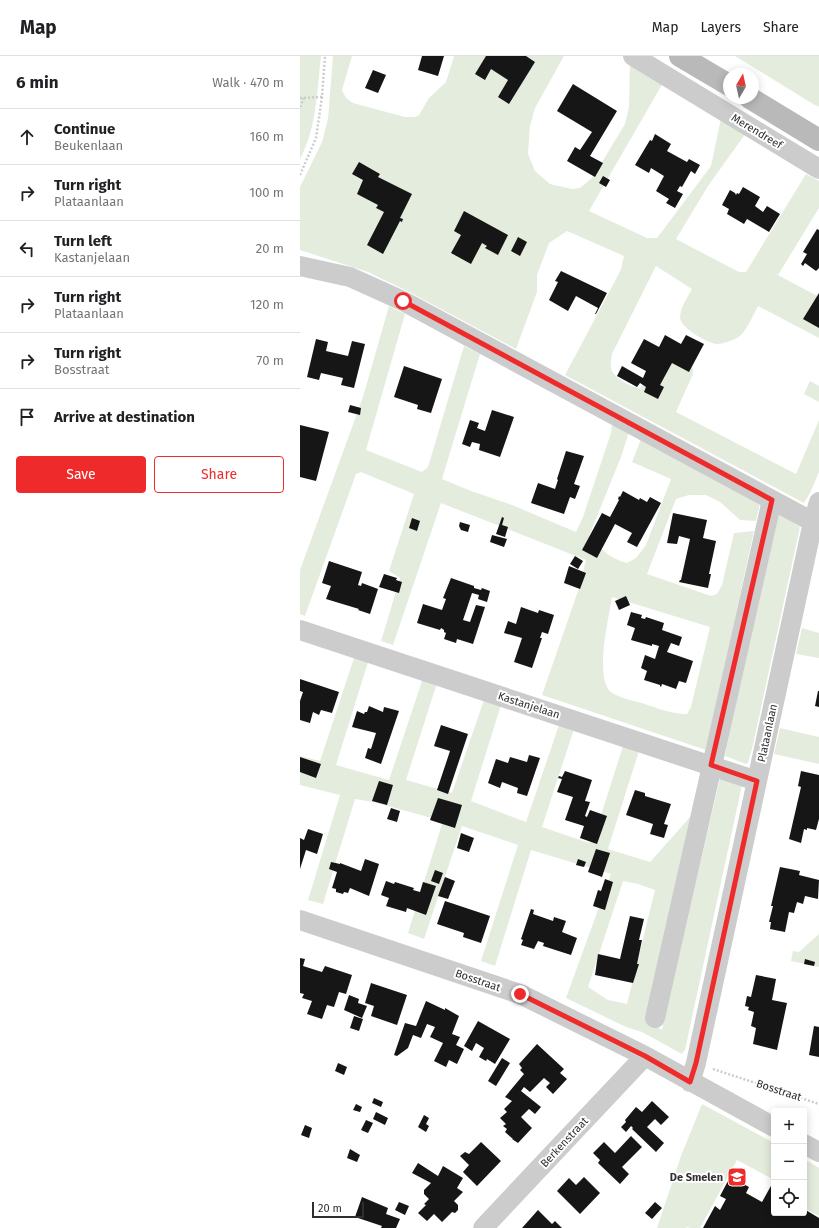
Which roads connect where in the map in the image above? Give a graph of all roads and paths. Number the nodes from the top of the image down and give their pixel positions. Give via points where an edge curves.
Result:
1 (326, 56) edge
2 (633, 56) edge
3 (680, 56) edge
4 (723, 81) edge
5 (322, 97) junction
6 (300, 98) edge
7 (304, 98) junction
8 (759, 103) edge
9 (300, 107) edge
10 (819, 140) edge
11 (819, 169) edge
12 (300, 175) edge
13 (300, 266) edge
14 (772, 500) junction
15 (819, 502) edge
16 (813, 522) junction
17 (300, 630) edge
18 (711, 765) junction
19 (757, 781) junction
20 (300, 920) edge
21 (655, 1018) dead end
22 (645, 1056) junction
23 (693, 1072) junction
24 (819, 1104) edge
25 (771, 1125) edge
26 (807, 1146) edge
27 (819, 1152) edge
28 (483, 1228) edge

1 - 5 path
2 - 11 street, Merendreef
3 - 4 street
5 - 7 path
5 - 12 path via 316,138
6 - 7 path
7 - 9 path
8 - 10 street
13 - 14 street via 350,277 403,301
14 - 16 street
14 - 18 street
15 - 16 street, Plataanlaan
16 - 19 street, Plataanlaan
17 - 18 street, Kastanjelaan
18 - 19 street, Kastanjelaan
18 - 21 street
19 - 23 street, Plataanlaan
20 - 22 street, Bosstraat via 520,994
22 - 23 street, Bosstraat
22 - 28 street, Berkenstraat
23 - 24 path, Bosstraat
23 - 25 street, Bosstraat
26 - 27 street

